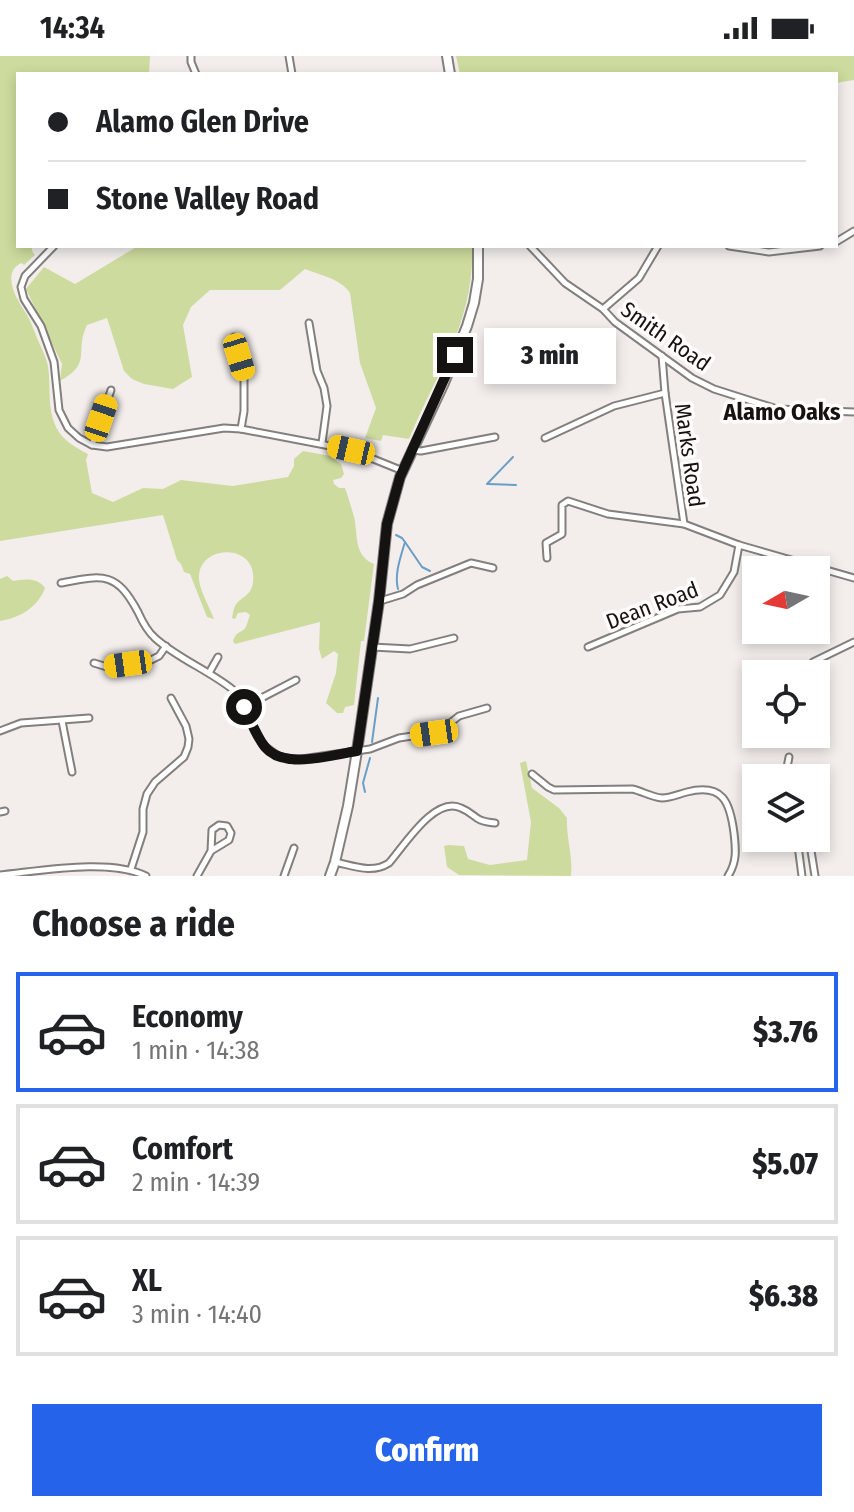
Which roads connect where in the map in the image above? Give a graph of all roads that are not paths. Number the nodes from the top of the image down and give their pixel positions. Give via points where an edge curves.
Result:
1 (52, 248) edge
2 (478, 248) edge
3 (532, 248) edge
4 (657, 248) edge
5 (742, 248) edge
6 (803, 248) edge
7 (603, 309) junction
8 (309, 323) dead end
9 (234, 337) dead end
10 (662, 355) junction
11 (111, 390) dead end
12 (665, 393) junction
13 (854, 412) edge
14 (241, 429) junction
15 (495, 437) dead end
16 (545, 438) dead end
17 (322, 443) junction
18 (92, 445) junction
19 (412, 449) junction
20 (403, 471) junction
21 (684, 524) junction
22 (739, 545) junction
23 (547, 558) dead end
24 (493, 568) dead end
25 (854, 578) edge
26 (61, 583) dead end
27 (379, 601) junction
28 (454, 638) dead end
29 (854, 642) edge
30 (166, 646) junction
31 (371, 647) junction
32 (588, 647) dead end
33 (218, 657) dead end
34 (817, 660) edge
35 (94, 663) dead end
36 (209, 673) junction
37 (296, 680) dead end
38 (171, 698) dead end
39 (244, 707) junction
40 (487, 708) dead end
41 (89, 718) dead end
42 (62, 721) junction
43 (0, 731) edge
44 (357, 751) junction
45 (789, 757) dead end
46 (788, 764) edge
47 (72, 772) dead end
48 (532, 774) dead end
49 (495, 823) dead end
50 (294, 848) dead end
51 (211, 851) junction
52 (799, 852) edge
53 (811, 852) edge
54 (335, 862) junction
55 (131, 869) junction
56 (0, 875) edge
57 (146, 876) edge
58 (197, 876) edge
59 (284, 876) edge
60 (330, 876) edge
61 (728, 876) edge
62 (802, 876) edge
63 (815, 876) edge

1 - 18 street via 21,287 54,362 59,410 68,428
2 - 19 street via 478,279 467,326
3 - 7 street, Smith Road via 565,283
4 - 7 street via 639,278
5 - 6 street
7 - 10 street, Smith Road
8 - 17 street via 327,406
9 - 14 street via 244,373
10 - 12 street, Marks Road
10 - 13 street, Smith Road via 714,389 777,409
11 - 18 street
12 - 16 street via 614,406
12 - 21 street, Marks Road
14 - 17 street
14 - 18 street via 119,447
15 - 19 street
17 - 20 street
19 - 20 street
20 - 27 street via 387,524
21 - 22 street, Marks Road
21 - 23 street via 608,514 568,501 562,505 562,534 546,543
22 - 25 street, Marks Road
22 - 32 street, Dean Road via 734,572 720,595
24 - 27 street via 471,563
26 - 30 street via 112,581 127,593 148,631
27 - 31 street
28 - 31 street via 410,649
29 - 34 street
30 - 35 street via 149,661 107,667
30 - 36 street
31 - 44 street
33 - 36 street
36 - 39 street via 232,689
37 - 39 street
38 - 55 street via 186,726 188,747 147,794 143,832
39 - 44 street via 263,745 278,756 295,760
40 - 44 street via 459,716 439,732
41 - 42 street
42 - 43 street via 21,723
42 - 47 street
44 - 54 street
45 - 46 street
48 - 61 street via 560,790 632,789 664,798 701,789 717,791 730,810 736,852
49 - 54 street via 479,821 462,808 442,807 381,868
50 - 59 street
51 - 51 street via 212,830 228,827 229,840
51 - 58 street
52 - 62 street
53 - 63 street
54 - 60 street
55 - 56 street via 104,866
55 - 57 street

